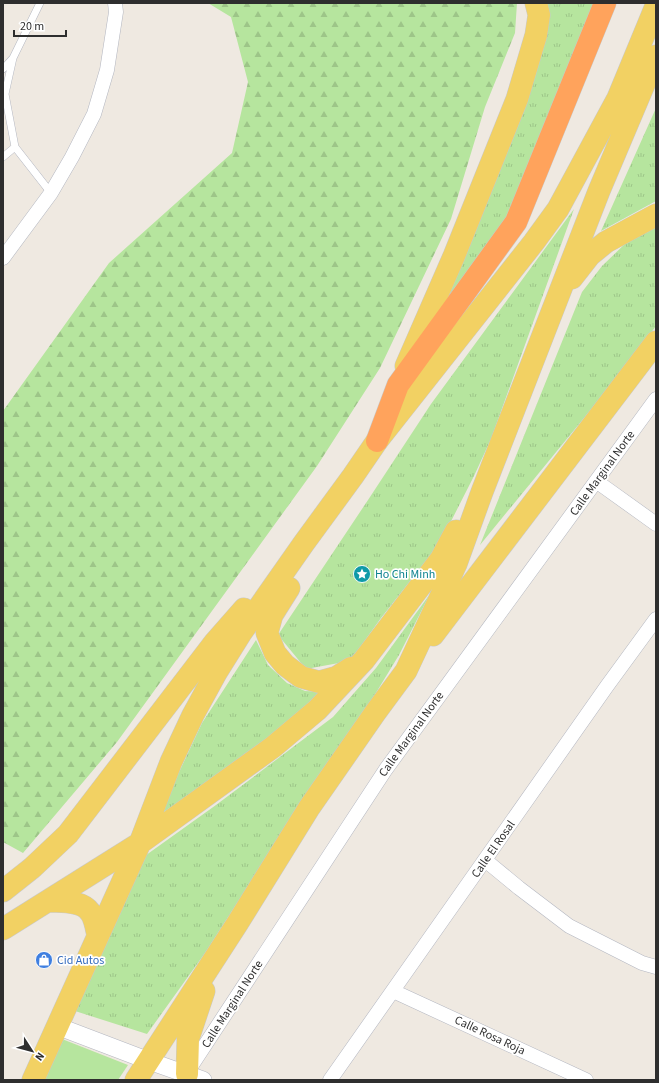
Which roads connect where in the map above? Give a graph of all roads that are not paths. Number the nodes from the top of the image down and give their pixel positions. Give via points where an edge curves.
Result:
1 (40, 3) edge
2 (115, 3) edge
3 (536, 3) edge
4 (656, 6) edge
5 (602, 9) edge
6 (656, 56) edge
7 (13, 58) junction
8 (3, 69) edge
9 (15, 147) junction
10 (3, 157) edge
11 (51, 193) junction
12 (656, 215) edge
13 (3, 258) edge
14 (540, 342) junction
15 (656, 342) edge
16 (398, 385) junction
17 (656, 400) edge
18 (377, 441) junction
19 (494, 463) junction
20 (353, 476) junction
21 (596, 481) junction
22 (656, 524) edge
23 (304, 543) junction
24 (656, 619) edge
25 (364, 660) junction
26 (406, 671) junction
27 (140, 843) junction
28 (485, 860) junction
29 (3, 891) edge
30 (49, 901) junction
31 (237, 924) junction
32 (3, 929) edge
33 (98, 936) junction
34 (656, 967) edge
35 (393, 991) junction
36 (57, 1026) junction
37 (149, 1061) junction
38 (191, 1078) edge
39 (33, 1080) edge
40 (136, 1080) edge
41 (330, 1080) edge
42 (586, 1080) edge

1 - 7 lane
2 - 11 street via 116,12 107,70 94,114
3 - 16 main road via 539,15 536,35 517,99 454,256
4 - 18 main road via 618,98 558,209
5 - 16 highway via 516,222
6 - 14 main road via 599,191
7 - 8 lane
7 - 9 lane via 5,94
9 - 10 lane
9 - 11 lane
11 - 13 street
12 - 14 main road via 606,242 590,255 571,280
14 - 19 main road
15 - 26 main road
16 - 18 highway
17 - 21 street, Calle Marginal Norte
18 - 20 main road
19 - 25 main road via 441,559
19 - 26 main road via 456,564
20 - 23 main road
20 - 25 main road via 301,570 272,615 267,634 274,653 285,665 302,677 319,682 337,677
21 - 22 street
21 - 38 street, Calle Marginal Norte via 386,769
23 - 27 main road via 241,633 193,715 171,762
23 - 29 main road via 215,642 68,834
24 - 28 street, Calle El Rosal
25 - 27 main road via 317,710 273,747
26 - 31 main road via 309,808
27 - 30 main road
27 - 33 main road
28 - 34 street via 568,926 642,963
28 - 35 street, Calle El Rosal
30 - 32 main road
30 - 33 main road via 83,905 90,912
31 - 37 main road
31 - 38 main road via 205,987 193,1022 188,1039
33 - 36 main road
35 - 41 street, Calle El Rosal
35 - 42 street, Calle Rosa Roja
36 - 37 street
36 - 39 main road
37 - 38 street
37 - 40 main road

